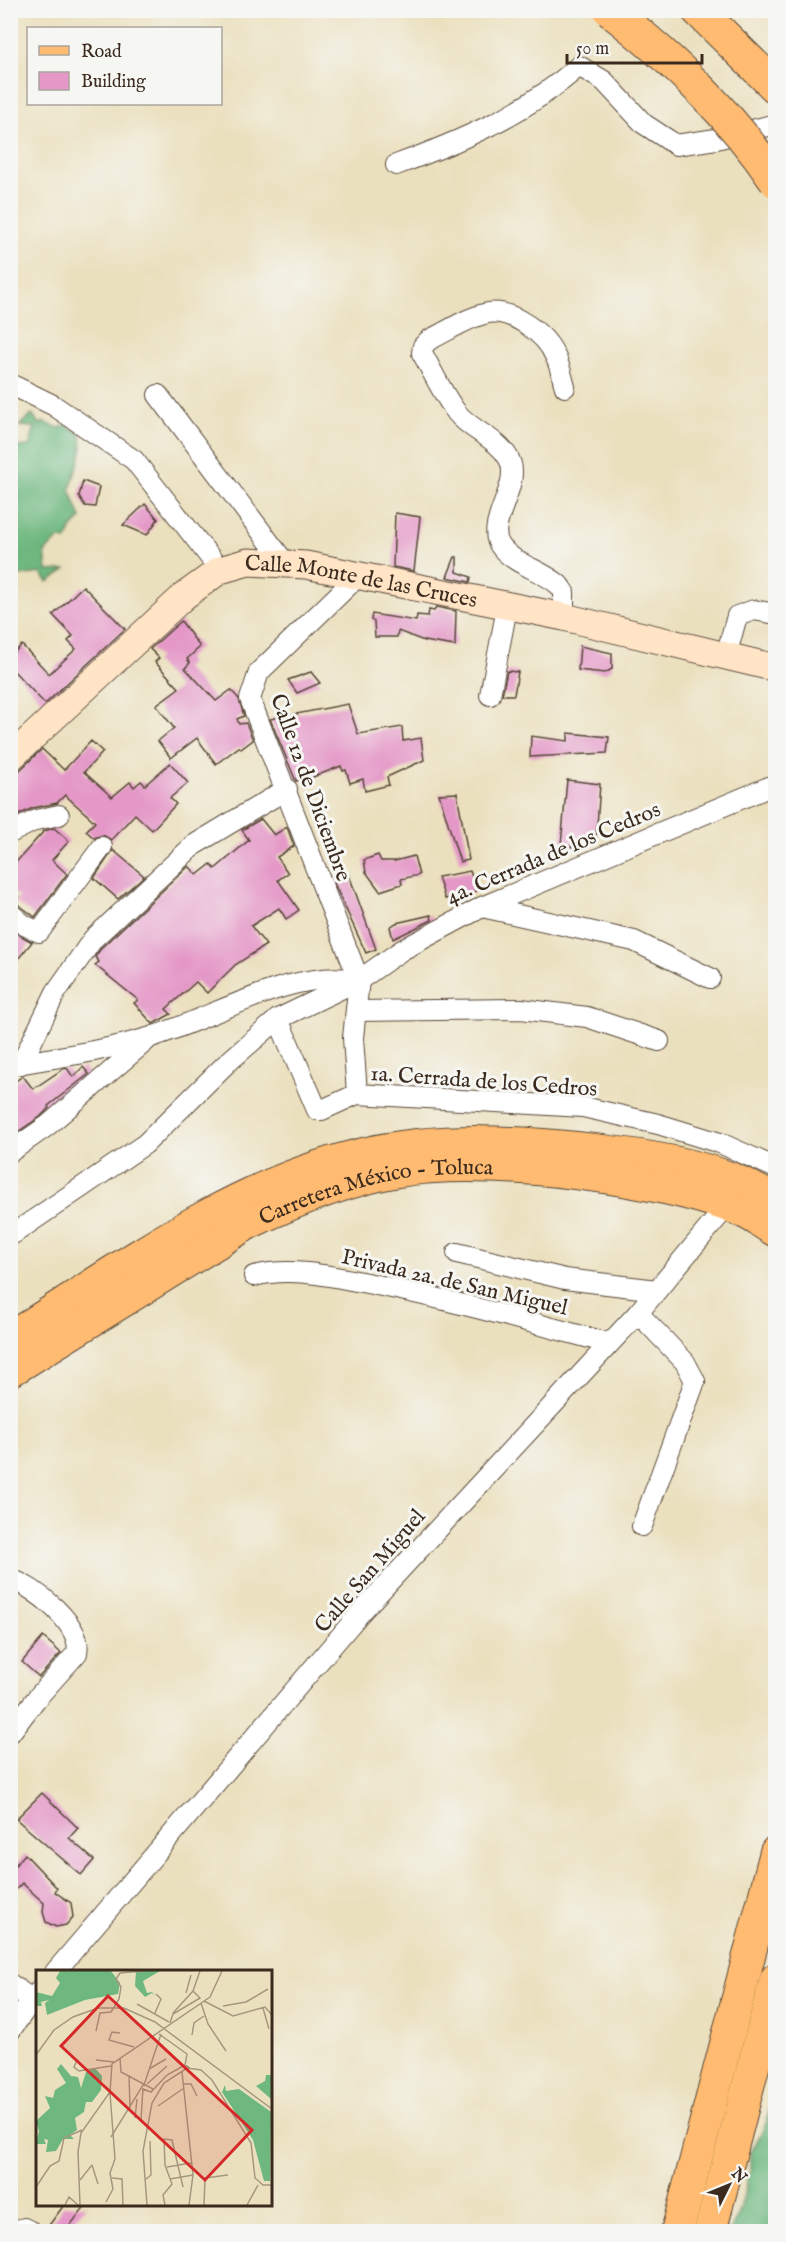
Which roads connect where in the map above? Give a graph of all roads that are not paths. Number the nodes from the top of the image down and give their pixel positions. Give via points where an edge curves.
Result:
1 (610, 10) edge
2 (698, 10) edge
3 (776, 87) edge
4 (776, 124) edge
5 (396, 165) dead end
6 (776, 181) edge
7 (10, 384) edge
8 (564, 387) dead end
9 (158, 395) dead end
10 (285, 562) junction
11 (220, 570) junction
12 (358, 576) junction
13 (507, 608) junction
14 (776, 614) edge
15 (564, 617) junction
16 (726, 656) junction
17 (776, 668) edge
18 (490, 695) dead end
19 (10, 758) edge
20 (776, 784) edge
21 (287, 789) junction
22 (58, 815) dead end
23 (10, 833) edge
24 (102, 847) dead end
25 (482, 907) junction
26 (10, 913) edge
27 (710, 978) dead end
28 (358, 980) junction
29 (356, 1011) junction
30 (278, 1019) junction
31 (151, 1037) junction
32 (659, 1041) dead end
33 (16, 1065) edge
34 (357, 1094) junction
35 (10, 1152) edge
36 (776, 1168) edge
37 (776, 1202) edge
38 (726, 1206) junction
39 (776, 1231) edge
40 (10, 1236) edge
41 (457, 1252) dead end
42 (254, 1276) dead end
43 (657, 1290) junction
44 (638, 1313) junction
45 (10, 1338) edge
46 (608, 1343) junction
47 (10, 1371) edge
48 (642, 1526) dead end
49 (10, 1579) edge
50 (10, 1733) edge
51 (776, 1852) edge
52 (57, 1970) edge
53 (776, 1979) edge
54 (10, 1984) edge
55 (34, 1996) edge
56 (10, 2031) edge
57 (677, 2232) edge
58 (710, 2232) edge

1 - 6 highway, bridge via 663,52 724,113
2 - 3 highway
4 - 5 street via 675,145 645,124 604,81 579,66 550,92 464,139
7 - 11 street via 53,405 134,460
8 - 15 street via 555,354 547,343 511,316 491,312 480,315 423,346 422,353 458,414 499,447 513,470 495,533 499,545 559,585 564,592
9 - 10 street
10 - 11 street, Calle Monte de las Cruces via 248,562
10 - 12 street, Calle Monte de las Cruces
11 - 19 street, Calle Monte de las Cruces via 184,596
12 - 13 street, Calle Monte de las Cruces
12 - 21 street, Calle 12 de Diciembre via 259,672 253,687 250,699
13 - 15 street, Calle Monte de las Cruces
13 - 18 street
14 - 16 street via 754,610 737,616
15 - 16 street, Calle Monte de las Cruces
16 - 17 street, Calle Monte de las Cruces
20 - 25 street, 4a. Cerrada de los Cedros
21 - 28 street, Calle 12 de Diciembre
21 - 33 street via 194,845 93,939 56,992
22 - 23 street via 36,820
24 - 26 street via 39,932
25 - 27 street via 634,941
25 - 28 street, 4a. Cerrada de los Cedros via 402,950
28 - 29 street
28 - 30 street, 4a. Cerrada de los Cedros
28 - 31 street via 305,981
29 - 32 street via 521,1009 587,1017
29 - 34 street via 353,1038
30 - 34 street, 1a. Cerrada de los Cedros via 317,1110
30 - 40 street, 4a. Cerrada de los Cedros via 145,1144
31 - 33 street
31 - 35 street via 47,1126
34 - 36 street, 1a. Cerrada de los Cedros via 583,1107 720,1143
37 - 45 main road, Carretera México - Toluca via 758,1190 696,1168 640,1156 499,1143 388,1150 306,1172 230,1204
38 - 39 main road, Carretera México - Toluca
38 - 43 street, Calle San Miguel
38 - 47 main road, Carretera México - Toluca via 664,1188 559,1172 492,1167 399,1171 288,1205 248,1224
41 - 43 street via 565,1279
42 - 46 street, Privada 2a. de San Miguel via 269,1272 334,1277 420,1293
43 - 44 street, Calle San Miguel
44 - 46 street, Calle San Miguel
44 - 48 street via 686,1362 695,1381
46 - 52 street, Calle San Miguel via 361,1612
49 - 50 street via 22,1582 52,1607 77,1635 77,1653
51 - 57 main road
53 - 58 main road
54 - 55 street
55 - 56 street

